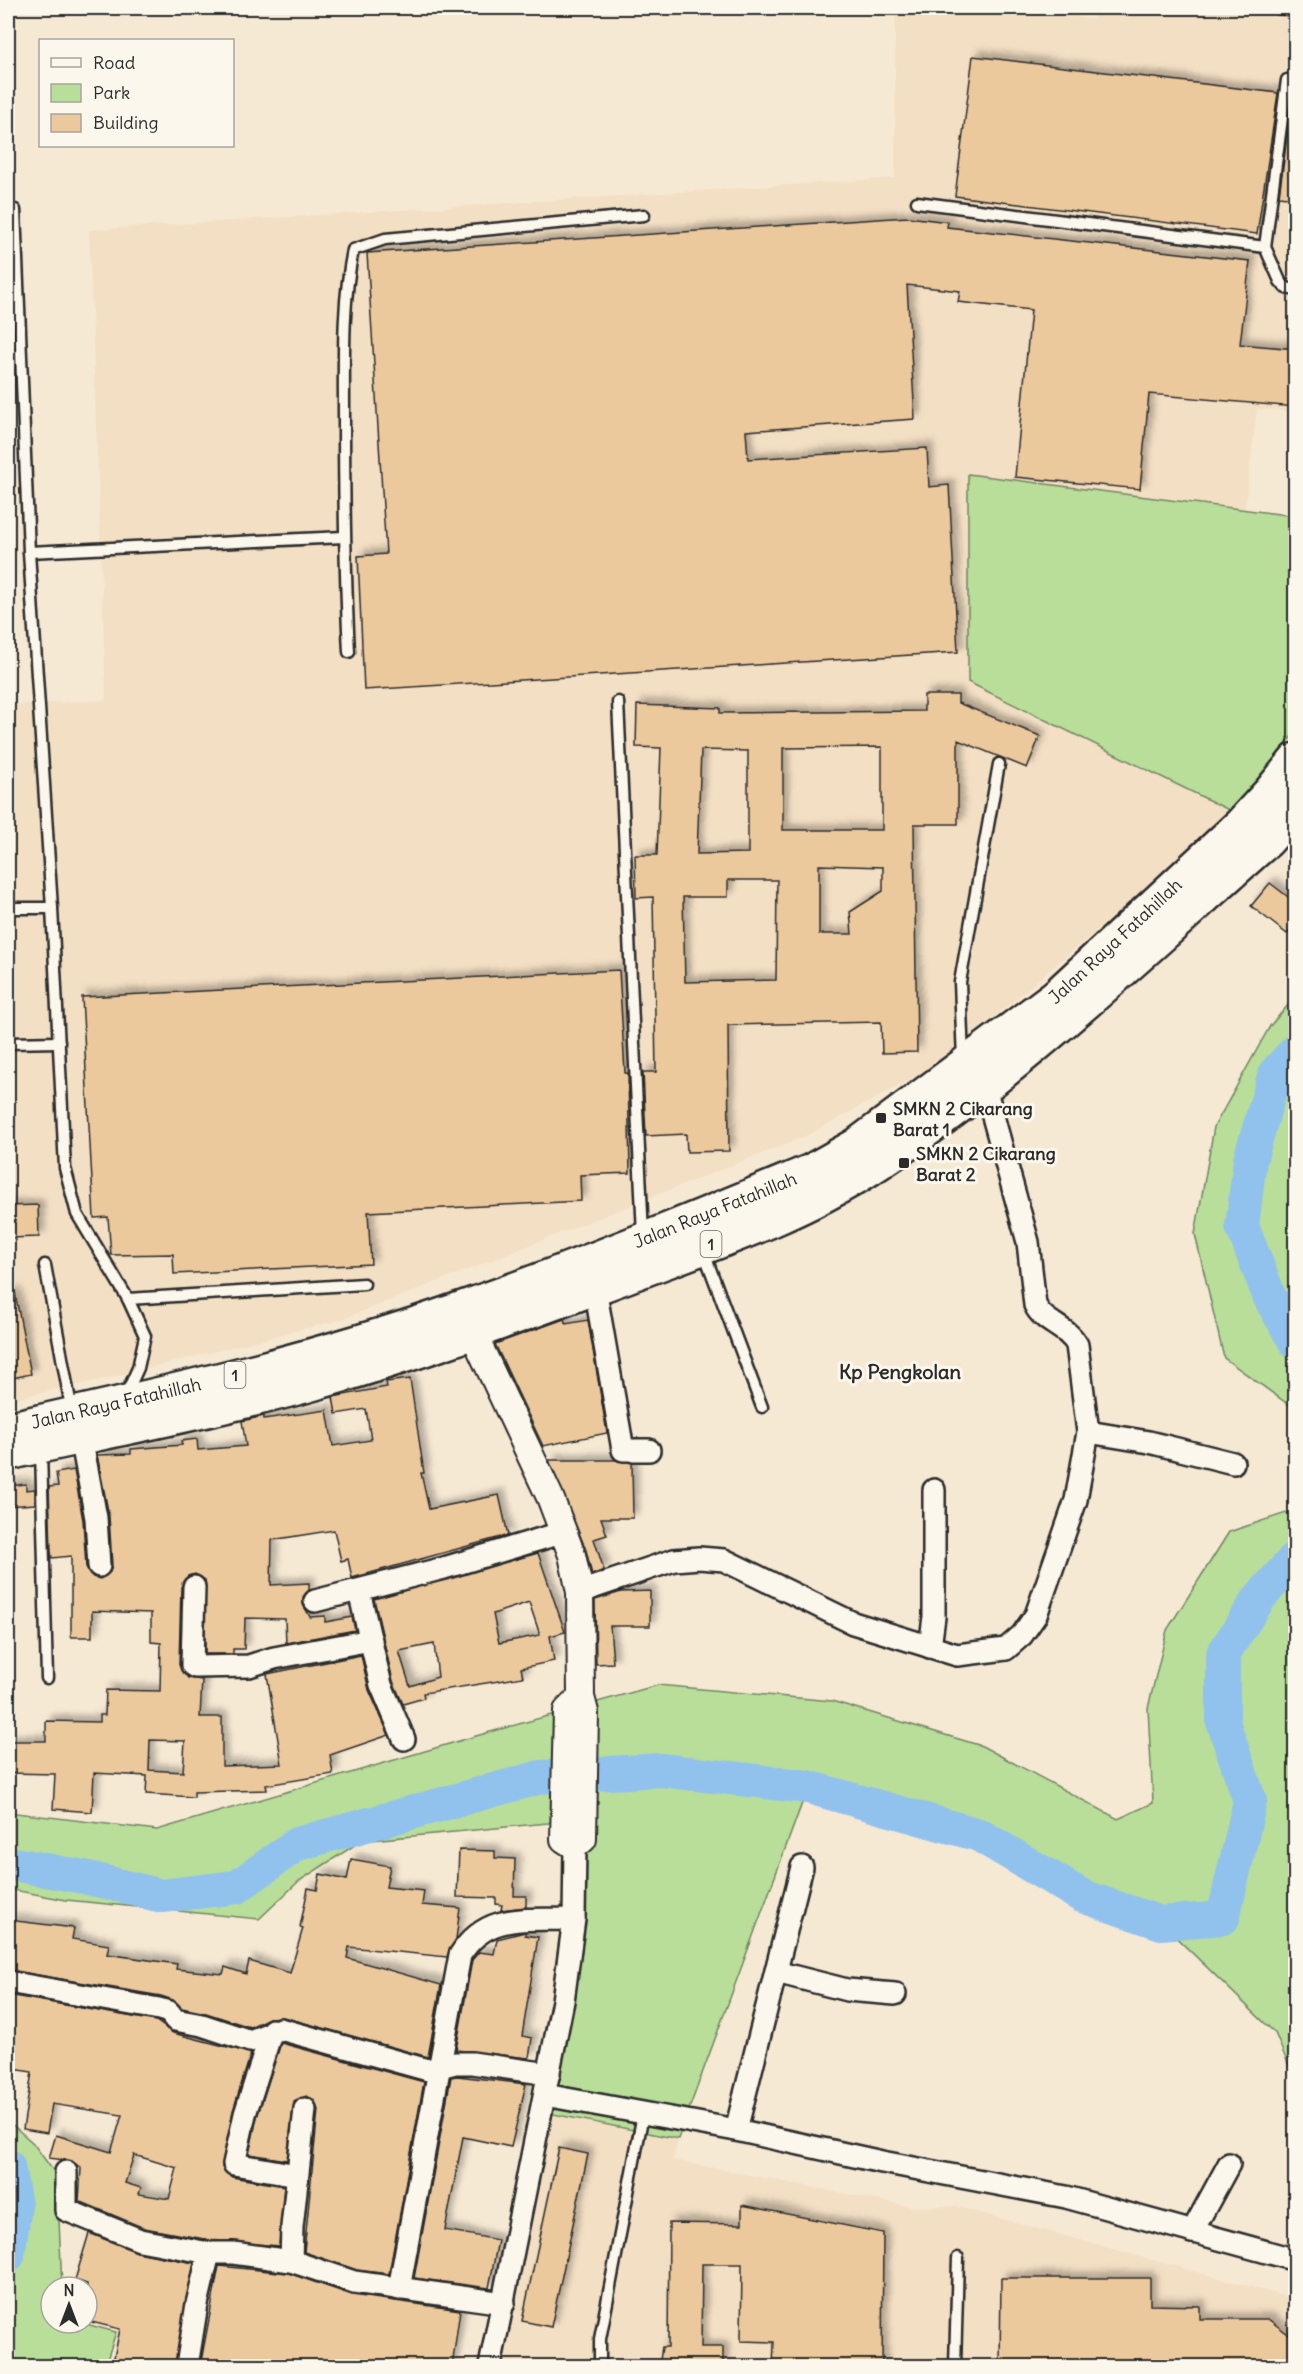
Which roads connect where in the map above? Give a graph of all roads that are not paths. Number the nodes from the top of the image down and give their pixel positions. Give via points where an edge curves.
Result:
1 (1278, 8) edge
2 (1296, 10) edge
3 (1287, 80) dead end
4 (917, 202) dead end
5 (15, 210) dead end
6 (644, 215) dead end
7 (1264, 247) junction
8 (1296, 290) edge
9 (344, 537) junction
10 (29, 552) junction
11 (349, 651) dead end
12 (618, 702) dead end
13 (1296, 760) edge
14 (999, 764) dead end
15 (1296, 808) edge
16 (8, 908) edge
17 (52, 908) junction
18 (59, 1042) junction
19 (8, 1043) edge
20 (973, 1076) junction
21 (643, 1238) junction
22 (702, 1248) junction
23 (45, 1264) dead end
24 (364, 1284) dead end
25 (595, 1288) junction
26 (128, 1299) junction
27 (474, 1333) junction
28 (122, 1403) junction
29 (762, 1407) dead end
30 (77, 1426) junction
31 (8, 1429) edge
32 (1088, 1432) junction
33 (41, 1446) junction
34 (649, 1450) dead end
35 (8, 1453) edge
36 (1233, 1463) dead end
37 (934, 1490) dead end
38 (564, 1532) junction
39 (99, 1566) dead end
40 (194, 1587) dead end
41 (359, 1591) junction
42 (580, 1592) junction
43 (315, 1601) dead end
44 (371, 1640) junction
45 (930, 1647) junction
46 (47, 1678) dead end
47 (404, 1739) dead end
48 (574, 1842) joint
49 (802, 1867) dead end
50 (574, 1919) junction
51 (776, 1972) junction
52 (8, 1982) edge
53 (895, 1994) dead end
54 (272, 2030) junction
55 (442, 2068) junction
56 (549, 2074) junction
57 (545, 2095) junction
58 (305, 2109) dead end
59 (643, 2114) junction
60 (736, 2130) junction
61 (1229, 2164) dead end
62 (66, 2172) dead end
63 (297, 2175) junction
64 (1192, 2232) junction
65 (209, 2253) junction
66 (958, 2258) dead end
67 (291, 2260) junction
68 (1296, 2260) edge
69 (399, 2289) junction
70 (504, 2303) junction
71 (187, 2367) edge
72 (490, 2367) edge
73 (600, 2367) edge
74 (955, 2367) edge

1 - 2 lane
3 - 7 lane
4 - 7 lane
5 - 10 lane
6 - 9 lane via 385,239 353,250 346,283 344,333
7 - 8 lane via 1280,281 1286,288
9 - 10 lane
9 - 11 lane
10 - 17 lane
12 - 21 lane
13 - 20 highway, Jalan Raya Fatahillah / 1 via 1240,825
14 - 20 lane via 960,982
15 - 20 highway, Jalan Raya Fatahillah / 1 via 1240,865 1062,1022
16 - 17 lane
17 - 18 lane
18 - 19 lane
18 - 26 lane via 69,1193 87,1233
20 - 21 highway, Jalan Raya Fatahillah / 1 via 811,1171
20 - 22 highway, Jalan Raya Fatahillah / 1 via 918,1134 848,1181 816,1199
20 - 32 street via 1028,1242 1035,1305 1039,1313 1072,1336 1077,1345
21 - 28 highway, Jalan Raya Fatahillah / 1 via 460,1309 375,1337
22 - 25 highway, Jalan Raya Fatahillah / 1
22 - 29 lane
23 - 30 lane
24 - 26 lane
25 - 27 highway, Jalan Raya Fatahillah / 1
25 - 34 street via 623,1450
26 - 28 lane via 145,1336 138,1368
27 - 30 highway, Jalan Raya Fatahillah / 1 via 308,1385
27 - 38 street
28 - 30 highway, Jalan Raya Fatahillah / 1
30 - 31 highway, Jalan Raya Fatahillah / 1
30 - 33 highway, Jalan Raya Fatahillah / 1
30 - 39 street via 96,1518
32 - 36 street
32 - 45 street via 1076,1500 1036,1615 1022,1635 1006,1649 985,1653 957,1655
33 - 35 highway, Jalan Raya Fatahillah / 1
33 - 46 lane
37 - 45 street via 934,1617
38 - 41 street
38 - 42 street
40 - 44 street via 195,1667 249,1666
41 - 43 street
41 - 44 street
42 - 45 street via 674,1560 724,1560 853,1623
42 - 48 street
44 - 47 street via 381,1685
48 - 50 street
49 - 51 street
50 - 55 street via 504,1922 479,1931 470,1939 460,1956
50 - 56 street
51 - 53 street via 847,1990
51 - 60 street
52 - 54 street via 159,2009 169,2012 175,2020 250,2041
54 - 55 street via 428,2070
54 - 63 street via 244,2114 234,2164
55 - 56 street via 472,2063
55 - 69 street
56 - 57 street
57 - 59 street
57 - 70 street
58 - 63 street
59 - 60 street
59 - 73 lane via 600,2339
60 - 64 street via 1066,2197
61 - 64 street
62 - 65 street via 64,2205 68,2212 140,2240
63 - 67 street
64 - 68 street
65 - 67 street
65 - 71 street
66 - 74 lane
67 - 69 street via 333,2277
69 - 70 street
70 - 72 street

